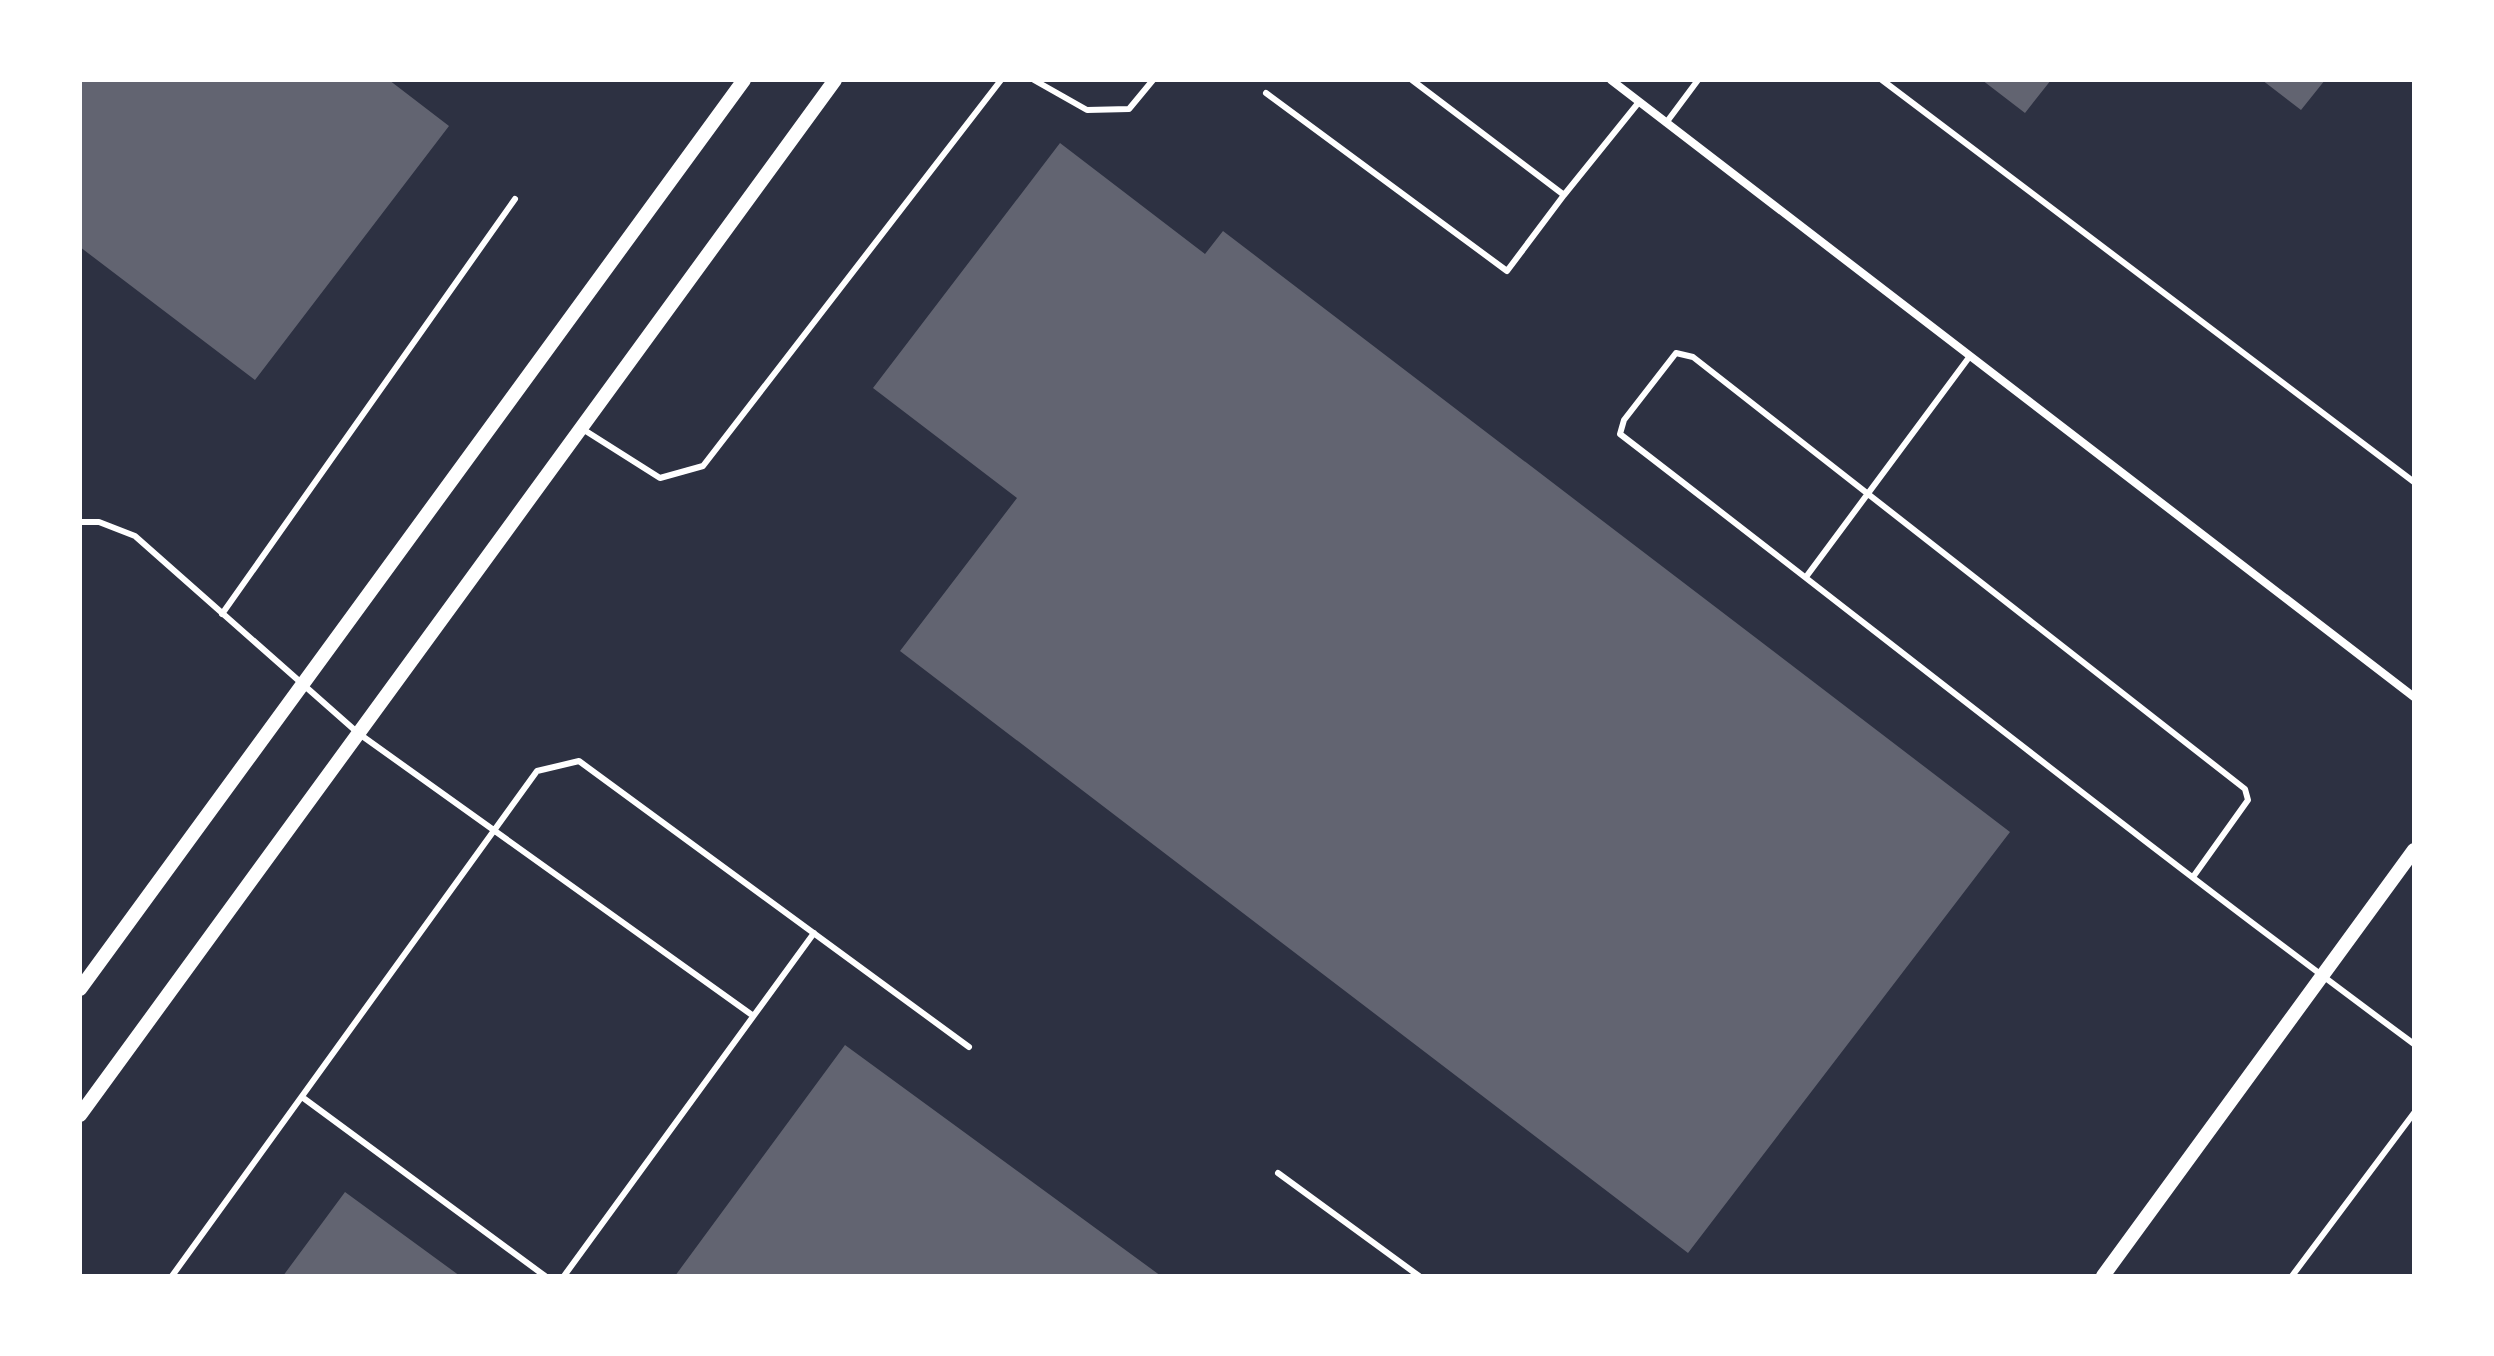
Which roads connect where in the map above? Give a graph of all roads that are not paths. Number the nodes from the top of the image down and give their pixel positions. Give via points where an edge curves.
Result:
1 (744, 80) edge
2 (835, 80) edge
3 (1001, 80) edge
4 (1034, 80) edge
5 (1153, 80) edge
6 (1412, 80) edge
7 (1611, 80) edge
8 (1698, 80) edge
9 (1882, 80) edge
10 (1266, 93) dead end
11 (1639, 102) junction
12 (1666, 123) junction
13 (1564, 195) junction
14 (515, 199) dead end
15 (1970, 356) junction
16 (581, 428) junction
17 (2414, 482) edge
18 (1868, 494) junction
19 (80, 522) edge
20 (1806, 577) junction
21 (222, 614) junction
22 (302, 685) junction
23 (2414, 697) edge
24 (358, 733) junction
25 (495, 830) junction
26 (2414, 850) edge
27 (2193, 877) junction
28 (814, 933) junction
29 (2322, 977) junction
30 (80, 989) edge
31 (752, 1015) junction
32 (2414, 1044) edge
33 (969, 1047) dead end
34 (302, 1097) junction
35 (2414, 1113) edge
36 (80, 1115) edge
37 (1278, 1173) dead end
38 (172, 1276) edge
39 (545, 1276) edge
40 (564, 1276) edge
41 (1419, 1276) edge
42 (2103, 1276) edge
43 (2292, 1276) edge

1 - 22 street
2 - 16 street
3 - 16 lane via 703,466 660,478
4 - 5 lane via 1087,110 1129,109
6 - 13 lane
7 - 11 street
8 - 12 lane
9 - 17 lane
10 - 13 lane via 1507,271
11 - 12 street
11 - 13 lane
12 - 15 street
14 - 21 lane
15 - 18 lane
15 - 23 street
16 - 24 street
18 - 20 lane
18 - 20 lane via 1693,357 1676,353 1624,420 1620,434
18 - 27 lane via 2245,789 2248,800
19 - 21 lane via 99,522 135,536
20 - 27 lane
21 - 22 lane
22 - 24 lane
22 - 30 street
24 - 25 lane
24 - 36 street
25 - 28 lane via 537,771 579,761
25 - 31 lane
25 - 34 lane
26 - 29 street
27 - 29 lane
28 - 31 lane
28 - 33 lane
29 - 32 lane
29 - 42 street
31 - 40 lane
34 - 38 lane
34 - 39 lane
35 - 43 lane
37 - 41 lane

